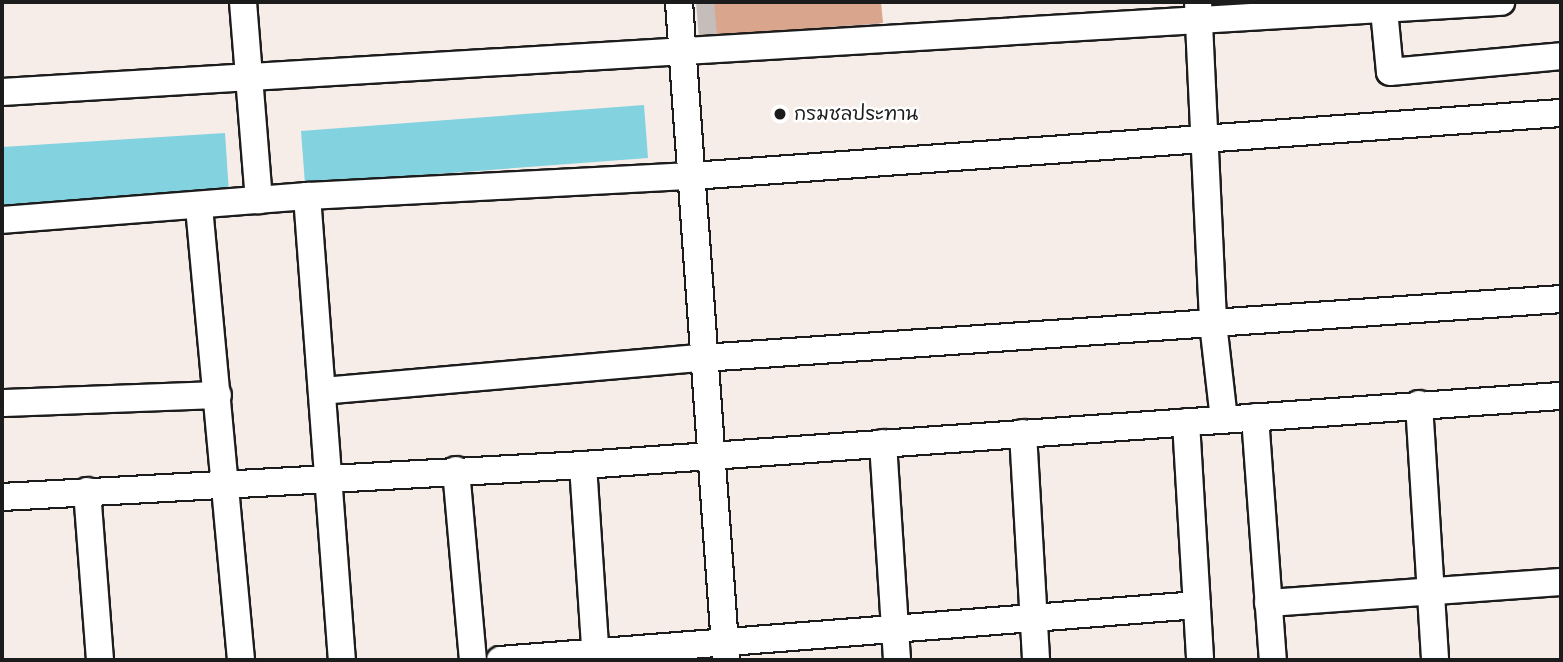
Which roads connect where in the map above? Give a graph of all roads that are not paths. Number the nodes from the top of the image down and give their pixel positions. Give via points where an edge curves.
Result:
1 (243, 2) edge
2 (679, 2) edge
3 (1501, 2) edge
4 (1384, 10) junction
5 (1198, 12) edge
6 (682, 51) junction
7 (1561, 56) edge
8 (250, 74) junction
9 (2, 92) edge
10 (1561, 113) edge
11 (1204, 139) junction
12 (692, 176) junction
13 (307, 197) junction
14 (259, 200) junction
15 (200, 207) junction
16 (2, 220) edge
17 (1561, 299) edge
18 (1213, 323) junction
19 (703, 358) junction
20 (322, 391) junction
21 (218, 395) junction
22 (1561, 396) edge
23 (2, 403) edge
24 (1419, 404) junction
25 (1255, 417) junction
26 (1224, 419) junction
27 (1186, 422) junction
28 (1023, 433) junction
29 (883, 443) junction
30 (713, 453) junction
31 (583, 466) junction
32 (456, 470) junction
33 (331, 482) junction
34 (226, 484) junction
35 (87, 491) junction
36 (2, 497) edge
37 (1561, 582) edge
38 (1431, 590) junction
39 (1268, 603) junction
40 (1197, 605) junction
41 (1033, 620) junction
42 (896, 629) junction
43 (725, 650) edge
44 (596, 655) edge
45 (100, 660) edge
46 (241, 660) edge
47 (342, 660) edge
48 (473, 660) edge
49 (500, 660) edge
50 (897, 660) edge
51 (1036, 660) edge
52 (1200, 660) edge
53 (1273, 660) edge
54 (1435, 660) edge

1 - 8 street
2 - 6 street
3 - 4 street
4 - 5 street
4 - 7 street via 1390,72
5 - 6 street
5 - 11 street
6 - 8 street
6 - 12 street
8 - 9 street
8 - 14 street
10 - 11 street
11 - 12 street
11 - 18 street
12 - 13 street
12 - 19 street
13 - 14 street
13 - 20 street
14 - 15 street
15 - 16 street
15 - 21 street
17 - 18 street
18 - 19 street
18 - 26 street
19 - 20 street
19 - 30 street
20 - 33 street
21 - 23 street
21 - 34 street
22 - 24 street
24 - 25 street
24 - 38 street
25 - 26 street
25 - 39 street
26 - 27 street
27 - 28 street
27 - 40 street
28 - 29 street
28 - 41 street
29 - 30 street
29 - 42 street
30 - 31 street
30 - 43 street
31 - 32 street
31 - 44 street
32 - 33 street
32 - 48 street
33 - 34 street
33 - 47 street
34 - 35 street
34 - 46 street
35 - 36 street
35 - 45 street
37 - 38 street
38 - 39 street
38 - 54 street
39 - 53 street
40 - 41 street
40 - 52 street
41 - 42 street
41 - 51 street
42 - 43 street
42 - 50 street
43 - 44 street
44 - 49 street

